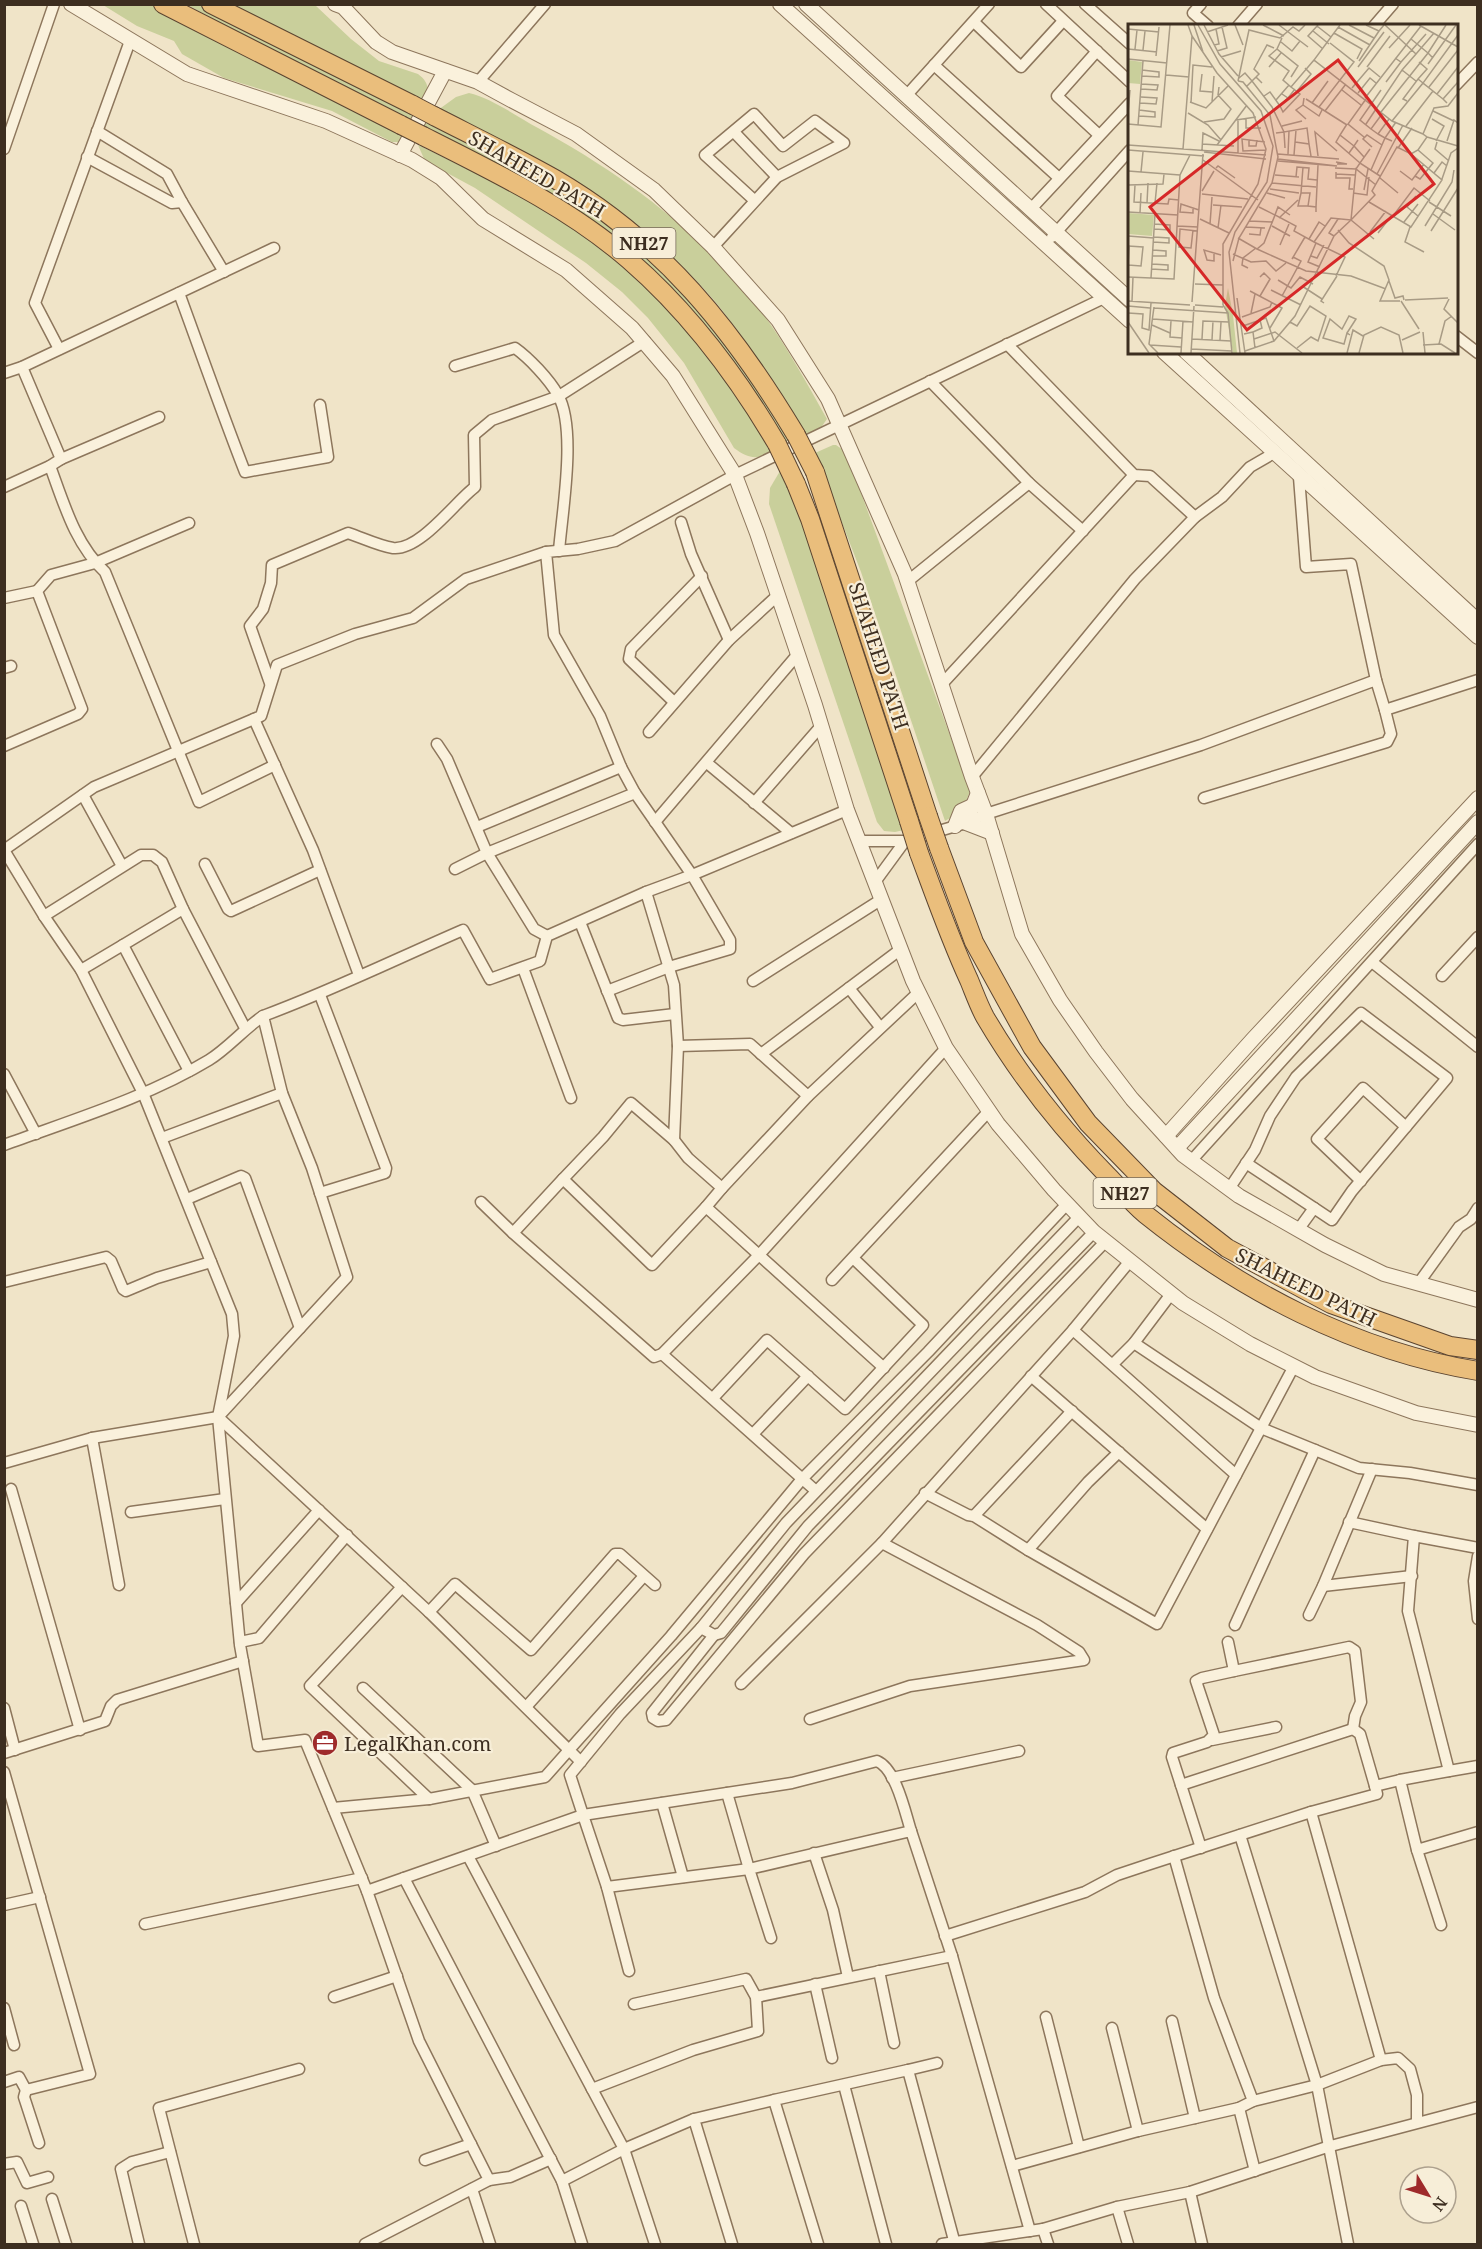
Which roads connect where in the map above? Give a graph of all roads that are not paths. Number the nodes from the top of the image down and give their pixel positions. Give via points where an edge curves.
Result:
1 (54, 4) edge
2 (71, 4) edge
3 (163, 4) edge
4 (211, 4) edge
5 (545, 4) edge
6 (780, 4) edge
7 (806, 4) edge
8 (990, 4) edge
9 (1046, 4) edge
10 (1085, 4) edge
11 (1201, 4) edge
12 (1257, 4) edge
13 (1393, 4) edge
14 (341, 5) edge
15 (1062, 21) junction
16 (974, 22) junction
17 (1206, 24) edge
18 (1240, 24) edge
19 (1376, 24) edge
20 (130, 41) junction
21 (1128, 42) edge
22 (1097, 51) junction
23 (1478, 62) edge
24 (934, 65) junction
25 (445, 71) junction
26 (1128, 80) edge
27 (478, 82) junction
28 (1458, 83) edge
29 (906, 96) junction
30 (1128, 105) edge
31 (97, 131) junction
32 (734, 132) junction
33 (1099, 135) junction
34 (4, 149) edge
35 (1128, 152) edge
36 (400, 155) junction
37 (87, 158) junction
38 (777, 177) junction
39 (1059, 178) junction
40 (754, 200) junction
41 (182, 202) junction
42 (1030, 210) junction
43 (1056, 233) junction
44 (1045, 245) junction
45 (713, 247) junction
46 (274, 248) dead end
47 (224, 272) junction
48 (179, 293) junction
49 (1104, 298) junction
50 (1128, 298) edge
51 (1128, 319) edge
52 (1458, 338) edge
53 (645, 341) junction
54 (1007, 344) junction
55 (59, 349) junction
56 (1478, 353) edge
57 (1166, 354) edge
58 (1188, 354) edge
59 (455, 366) dead end
60 (22, 367) junction
61 (4, 373) edge
62 (930, 381) junction
63 (559, 396) junction
64 (320, 405) dead end
65 (159, 417) dead end
66 (839, 425) junction
67 (1274, 453) junction
68 (61, 459) junction
69 (50, 466) junction
70 (735, 475) junction
71 (1134, 475) junction
72 (1299, 477) junction
73 (1029, 483) junction
74 (4, 487) edge
75 (1195, 518) junction
76 (681, 522) dead end
77 (189, 523) dead end
78 (1083, 531) junction
79 (559, 551) junction
80 (546, 552) junction
81 (95, 563) junction
82 (702, 576) junction
83 (908, 581) junction
84 (37, 591) junction
85 (778, 595) junction
86 (4, 598) edge
87 (1478, 621) edge
88 (1478, 637) edge
89 (729, 639) junction
90 (798, 654) junction
91 (1376, 680) junction
92 (1478, 680) edge
93 (270, 683) junction
94 (942, 684) junction
95 (674, 702) junction
96 (1385, 710) junction
97 (254, 719) junction
98 (821, 726) junction
99 (649, 732) dead end
100 (437, 744) dead end
101 (4, 746) edge
102 (180, 750) junction
103 (707, 763) junction
104 (275, 765) junction
105 (621, 767) junction
106 (972, 777) junction
107 (635, 793) junction
108 (83, 795) junction
109 (1204, 798) dead end
110 (1478, 798) edge
111 (976, 799) junction
112 (754, 803) junction
113 (847, 810) junction
114 (986, 814) junction
115 (655, 822) junction
116 (1478, 822) edge
117 (961, 824) junction
118 (477, 826) junction
119 (791, 833) junction
120 (992, 833) junction
121 (905, 841) junction
122 (860, 842) junction
123 (1478, 844) edge
124 (5, 850) edge
125 (487, 853) junction
126 (205, 864) dead end
127 (122, 866) junction
128 (455, 869) dead end
129 (320, 870) junction
130 (692, 875) junction
131 (875, 882) junction
132 (646, 892) junction
133 (882, 899) junction
134 (183, 909) junction
135 (44, 916) junction
136 (580, 921) junction
137 (547, 936) junction
138 (1478, 937) edge
139 (123, 945) junction
140 (901, 949) junction
141 (1372, 962) junction
142 (669, 967) junction
143 (523, 968) junction
144 (81, 970) junction
145 (359, 975) junction
146 (1442, 976) dead end
147 (753, 981) dead end
148 (849, 988) junction
149 (607, 991) junction
150 (919, 992) junction
151 (320, 995) junction
152 (675, 1014) junction
153 (263, 1016) junction
154 (880, 1027) junction
155 (245, 1028) junction
156 (678, 1046) junction
157 (1478, 1047) edge
158 (946, 1048) junction
159 (761, 1054) junction
160 (189, 1071) junction
161 (4, 1074) edge
162 (143, 1093) junction
163 (282, 1093) junction
164 (808, 1096) junction
165 (571, 1098) dead end
166 (989, 1111) junction
167 (1406, 1126) junction
168 (36, 1134) junction
169 (1166, 1136) junction
170 (162, 1138) junction
171 (674, 1140) junction
172 (4, 1145) edge
173 (1177, 1148) junction
174 (1191, 1161) junction
175 (1246, 1163) junction
176 (563, 1179) junction
177 (1361, 1181) junction
178 (722, 1188) junction
179 (1228, 1189) junction
180 (321, 1193) junction
181 (187, 1199) junction
182 (481, 1202) dead end
183 (1067, 1204) junction
184 (706, 1207) junction
185 (1314, 1208) junction
186 (1478, 1208) edge
187 (1079, 1217) junction
188 (1474, 1220) edge
189 (1298, 1230) junction
190 (1094, 1232) junction
191 (513, 1233) junction
192 (1105, 1242) junction
193 (759, 1255) junction
194 (853, 1258) junction
195 (1130, 1261) junction
196 (211, 1262) junction
197 (832, 1280) dead end
198 (4, 1282) edge
199 (1418, 1284) junction
200 (1171, 1294) junction
201 (1478, 1300) edge
202 (300, 1328) junction
203 (1073, 1330) junction
204 (1134, 1343) junction
205 (1478, 1350) edge
206 (662, 1354) junction
207 (1113, 1364) junction
208 (1294, 1366) junction
209 (884, 1368) junction
210 (1478, 1371) edge
211 (808, 1376) junction
212 (1031, 1376) junction
213 (713, 1398) junction
214 (1072, 1411) junction
215 (218, 1417) junction
216 (1478, 1425) edge
217 (1261, 1428) junction
218 (753, 1434) junction
219 (92, 1438) junction
220 (1315, 1450) junction
221 (1119, 1452) junction
222 (4, 1463) edge
223 (1372, 1469) junction
224 (1236, 1475) junction
225 (802, 1479) junction
226 (1478, 1485) edge
227 (11, 1488) dead end
228 (816, 1491) junction
229 (925, 1493) junction
230 (225, 1499) junction
231 (319, 1510) junction
232 (131, 1512) dead end
233 (974, 1516) junction
234 (1349, 1522) junction
235 (1207, 1529) junction
236 (347, 1535) junction
237 (1414, 1536) junction
238 (882, 1543) junction
239 (1478, 1548) edge
240 (1028, 1550) junction
241 (1478, 1556) edge
242 (644, 1576) junction
243 (1412, 1576) junction
244 (119, 1585) dead end
245 (655, 1586) dead end
246 (1323, 1586) junction
247 (402, 1587) junction
248 (236, 1603) junction
249 (429, 1612) junction
250 (1309, 1615) dead end
251 (1478, 1619) edge
252 (1235, 1624) dead end
253 (701, 1628) junction
254 (714, 1635) junction
255 (240, 1642) junction
256 (1228, 1642) dead end
257 (243, 1661) junction
258 (1234, 1671) junction
259 (741, 1684) dead end
260 (363, 1688) dead end
261 (526, 1707) junction
262 (4, 1708) edge
263 (810, 1719) dead end
264 (1276, 1727) dead end
265 (1353, 1729) junction
266 (80, 1730) junction
267 (1212, 1740) junction
268 (569, 1750) junction
269 (1019, 1751) dead end
270 (10, 1752) edge
271 (581, 1762) junction
272 (1478, 1766) edge
273 (1449, 1771) junction
274 (4, 1773) edge
275 (892, 1778) junction
276 (1400, 1780) junction
277 (1181, 1785) junction
278 (1375, 1786) junction
279 (472, 1790) junction
280 (727, 1793) junction
281 (429, 1799) junction
282 (662, 1803) junction
283 (333, 1808) junction
284 (1311, 1812) junction
285 (583, 1815) junction
286 (911, 1831) junction
287 (1478, 1832) edge
288 (1240, 1835) junction
289 (496, 1846) junction
290 (1201, 1848) junction
291 (1417, 1850) junction
292 (814, 1853) junction
293 (468, 1856) junction
294 (1174, 1856) junction
295 (749, 1869) junction
296 (683, 1877) junction
297 (362, 1878) junction
298 (404, 1878) junction
299 (607, 1887) junction
300 (367, 1891) junction
301 (40, 1897) junction
302 (4, 1905) edge
303 (145, 1924) dead end
304 (1441, 1925) dead end
305 (945, 1936) junction
306 (771, 1938) dead end
307 (952, 1956) junction
308 (629, 1971) dead end
309 (879, 1971) junction
310 (397, 1976) junction
311 (848, 1977) junction
312 (815, 1984) junction
313 (756, 1996) junction
314 (334, 1997) dead end
315 (634, 2004) dead end
316 (4, 2008) edge
317 (1046, 2017) dead end
318 (1172, 2021) dead end
319 (1112, 2028) dead end
320 (894, 2043) dead end
321 (14, 2045) dead end
322 (832, 2058) dead end
323 (1381, 2060) junction
324 (937, 2063) dead end
325 (299, 2069) dead end
326 (908, 2070) junction
327 (4, 2082) edge
328 (844, 2085) junction
329 (1317, 2085) junction
330 (591, 2089) junction
331 (26, 2090) junction
332 (774, 2100) junction
333 (1252, 2101) junction
334 (1478, 2107) edge
335 (1239, 2108) junction
336 (1195, 2118) junction
337 (694, 2119) junction
338 (1417, 2122) junction
339 (1138, 2131) junction
340 (39, 2143) dead end
341 (471, 2144) junction
342 (1079, 2147) junction
343 (1327, 2147) junction
344 (624, 2149) junction
345 (170, 2152) junction
346 (551, 2159) junction
347 (425, 2160) dead end
348 (4, 2164) edge
349 (1012, 2166) junction
350 (1256, 2171) junction
351 (48, 2177) dead end
352 (489, 2180) junction
353 (562, 2181) junction
354 (472, 2189) junction
355 (1190, 2192) junction
356 (52, 2199) dead end
357 (21, 2206) dead end
358 (1117, 2207) junction
359 (1043, 2229) junction
360 (1030, 2231) junction
361 (33, 2244) edge
362 (66, 2244) edge
363 (139, 2244) edge
364 (194, 2244) edge
365 (364, 2244) edge
366 (490, 2244) edge
367 (582, 2244) edge
368 (655, 2244) edge
369 (732, 2244) edge
370 (818, 2244) edge
371 (886, 2244) edge
372 (950, 2244) edge
373 (1048, 2244) edge
374 (1128, 2244) edge
375 (1202, 2244) edge
376 (1348, 2244) edge

1 - 34 street
2 - 20 street
3 - 210 highway, SHAHEED PATH / NH27, bridge via 543,199 628,259 691,322 722,360 777,444 796,484 955,950 984,1015 1022,1076 1071,1138 1143,1212 1216,1267 1287,1307 1369,1344
4 - 205 highway, SHAHEED PATH / NH27, bridge via 556,180 642,242 708,307 739,347 815,472 928,816 974,942 1032,1047 1088,1123 1154,1191 1227,1248 1331,1304 1450,1346
5 - 27 street
6 - 44 street
7 - 29 street
8 - 16 street
9 - 15 street
10 - 21 street
11 - 17 street via 1193,13
12 - 18 street
13 - 19 street
14 - 25 street via 376,42 392,52
15 - 16 street via 1022,67
15 - 22 street
16 - 24 street
20 - 31 street
20 - 36 street via 187,74 326,121
22 - 26 street
22 - 33 street via 1056,96
23 - 28 street
24 - 29 street
24 - 39 street
25 - 27 street
25 - 36 street
27 - 45 street via 576,135 654,190
29 - 42 street
30 - 33 street
31 - 37 street
31 - 41 street via 167,174
32 - 38 street
32 - 38 street via 754,114 783,146 815,120 844,143
32 - 40 street via 705,155
33 - 39 street
35 - 43 street
36 - 53 street via 441,178 483,219 566,270
37 - 41 street via 172,203
37 - 55 street via 35,303
38 - 40 street
39 - 42 street
40 - 45 street
41 - 47 street
42 - 43 street
43 - 44 street
43 - 50 street
44 - 49 street
45 - 66 street via 778,320 828,399
46 - 47 street
47 - 48 street
48 - 55 street
48 - 64 street via 245,472 327,457
49 - 51 street
49 - 54 street
52 - 56 street
53 - 63 street
53 - 70 street via 673,376
54 - 62 street
54 - 71 street
55 - 60 street
57 - 67 street
58 - 87 street
59 - 63 street via 515,348
60 - 61 street
60 - 68 street
62 - 66 street
62 - 73 street
63 - 79 street via 568,445
63 - 93 street via 484,424 474,435 475,487 439,524 409,544 395,549 348,533 272,565 272,583 263,609 250,626
65 - 68 street
66 - 70 street
66 - 83 street
67 - 72 street
67 - 75 street via 1250,467
68 - 69 street
69 - 74 street
69 - 81 street via 74,530
70 - 79 street via 615,542
70 - 85 street
71 - 75 street via 1150,476
71 - 78 street
72 - 88 street
72 - 91 street via 1306,567 1352,564
73 - 78 street
73 - 83 street
75 - 106 street via 1135,579
76 - 82 street
77 - 81 street
78 - 94 street
79 - 80 street
80 - 93 street via 466,579 413,618 355,634 277,665
80 - 105 street via 554,635 600,716
81 - 84 street via 51,575
81 - 102 street via 105,572
82 - 89 street
82 - 95 street via 631,649 629,659
83 - 94 street
84 - 86 street
84 - 101 street via 82,709
85 - 89 street
85 - 90 street
89 - 95 street
90 - 98 street
90 - 103 street
91 - 96 street
91 - 114 street via 1201,745
92 - 96 street
93 - 97 street via 261,716
94 - 106 street
95 - 99 street
96 - 109 street via 1391,734 1387,742
97 - 102 street
97 - 104 street
98 - 112 street
98 - 113 street
100 - 118 street
102 - 104 street via 199,802
102 - 108 street
103 - 112 street
103 - 115 street
104 - 129 street
105 - 107 street
105 - 118 street
106 - 111 street
107 - 115 street
107 - 125 street
108 - 124 street
108 - 127 street
110 - 169 street
111 - 114 street
111 - 117 street
112 - 119 street
113 - 119 street
113 - 122 street
114 - 117 street
114 - 120 street
115 - 130 street
116 - 173 street
117 - 120 street
117 - 121 street
118 - 125 street
119 - 130 street
120 - 169 street via 1022,934 1095,1052
121 - 122 street
121 - 131 street
122 - 131 street
123 - 141 street
124 - 135 street
125 - 128 street
125 - 137 street via 534,929
126 - 129 street via 231,911
127 - 134 street via 141,855 153,855 162,862
127 - 135 street
129 - 145 street
130 - 132 street
130 - 142 street via 730,940 730,948
131 - 133 street
132 - 136 street
132 - 142 street
133 - 140 street
133 - 147 street
134 - 139 street
134 - 155 street
135 - 144 street
136 - 137 street
136 - 149 street
137 - 143 street via 540,962
138 - 146 street
139 - 144 street
139 - 160 street
140 - 148 street
140 - 150 street
141 - 157 street
141 - 174 street
142 - 149 street
142 - 152 street
143 - 145 street via 490,979 462,930
143 - 165 street
144 - 162 street
145 - 151 street
148 - 154 street
148 - 159 street
149 - 152 street via 618,1018 623,1020
150 - 154 street
150 - 158 street
151 - 153 street
151 - 180 street via 386,1168 385,1173
152 - 156 street
153 - 155 street
153 - 163 street
154 - 164 street
155 - 160 street via 212,1058
156 - 159 street via 750,1044
156 - 171 street
158 - 166 street
158 - 193 street
159 - 164 street
160 - 162 street
161 - 168 street
162 - 168 street
162 - 170 street
163 - 170 street
163 - 180 street
164 - 178 street
166 - 183 street
166 - 194 street
167 - 175 street via 1447,1078 1361,1012 1296,1077
167 - 177 street
167 - 177 street via 1363,1088 1317,1139
168 - 172 street
169 - 173 street
170 - 181 street
171 - 176 street via 631,1103
171 - 178 street
173 - 174 street
174 - 179 street
175 - 179 street
175 - 185 street
176 - 184 street via 652,1265
176 - 191 street
177 - 185 street via 1332,1220
178 - 184 street
179 - 189 street
180 - 202 street via 346,1277
181 - 196 street
181 - 202 street via 241,1176 245,1178
182 - 191 street
183 - 187 street
183 - 225 street
184 - 193 street
185 - 189 street
186 - 188 street
187 - 190 street
187 - 228 street
188 - 199 street via 1459,1227
189 - 199 street via 1384,1274
190 - 192 street
190 - 254 street via 808,1526 721,1633
191 - 206 street via 654,1356
192 - 195 street
192 - 254 street via 804,1554 666,1720 653,1718 652,1713
193 - 206 street
193 - 209 street
194 - 197 street
194 - 209 street via 923,1325
195 - 200 street
195 - 203 street
196 - 198 street via 126,1291 106,1257
196 - 215 street via 232,1314 234,1336
199 - 201 street
200 - 204 street
200 - 208 street via 1250,1344
202 - 215 street
203 - 207 street
203 - 212 street
204 - 207 street
204 - 217 street
206 - 213 street
207 - 224 street
208 - 216 street via 1416,1413
208 - 217 street
209 - 211 street via 845,1409
211 - 213 street via 768,1340
211 - 218 street
212 - 214 street
212 - 229 street
213 - 218 street
214 - 221 street
214 - 233 street
215 - 219 street
215 - 230 street
215 - 231 street
217 - 220 street
217 - 224 street
218 - 225 street
219 - 222 street
219 - 244 street
220 - 223 street via 1359,1468
220 - 252 street
221 - 235 street
221 - 240 street
223 - 226 street
223 - 234 street
224 - 235 street
225 - 228 street
225 - 268 street
227 - 266 street
228 - 253 street
229 - 233 street
229 - 238 street
230 - 232 street
230 - 248 street
231 - 236 street
231 - 248 street
233 - 240 street
234 - 237 street
234 - 246 street
235 - 240 street via 1157,1624
236 - 247 street
236 - 255 street via 258,1638
237 - 239 street
237 - 243 street
238 - 259 street
238 - 263 street via 1037,1625 1079,1652 1084,1660 909,1686
241 - 251 street via 1474,1581
242 - 245 street
242 - 249 street via 620,1554 615,1554 531,1650 455,1584
242 - 261 street
243 - 246 street
243 - 273 street via 1408,1611 1412,1634
246 - 250 street
247 - 249 street
247 - 281 street via 310,1686
248 - 255 street
249 - 261 street
253 - 254 street
253 - 271 street
255 - 257 street
256 - 258 street
257 - 266 street via 117,1700 105,1721
257 - 283 street via 258,1746 305,1740
258 - 265 street via 1352,1648 1361,1702
258 - 267 street via 1202,1677 1196,1682
260 - 279 street
261 - 268 street
262 - 270 street
264 - 267 street
265 - 277 street
265 - 278 street via 1360,1734
266 - 270 street
267 - 277 street via 1173,1753
268 - 271 street
268 - 279 street via 546,1777
269 - 275 street
271 - 285 street via 570,1775
272 - 273 street
273 - 276 street
274 - 301 street
275 - 280 street via 883,1763 877,1761 792,1784
275 - 286 street
276 - 278 street
276 - 291 street
277 - 290 street
278 - 284 street via 1377,1794
279 - 281 street
279 - 289 street
280 - 282 street
280 - 295 street
281 - 283 street
282 - 285 street
282 - 296 street
283 - 297 street
284 - 288 street
284 - 323 street
285 - 289 street
285 - 299 street
286 - 292 street
286 - 305 street
287 - 291 street
288 - 290 street
288 - 329 street
289 - 293 street
290 - 294 street
291 - 304 street
292 - 295 street
292 - 311 street via 833,1910
293 - 298 street
293 - 330 street
294 - 305 street via 1117,1875 1085,1892
294 - 333 street via 1214,1998
295 - 296 street
295 - 306 street
296 - 299 street
297 - 300 street
297 - 303 street
298 - 300 street
298 - 346 street
299 - 308 street
300 - 310 street
301 - 302 street
301 - 331 street via 90,2074
305 - 307 street
307 - 309 street
307 - 349 street
309 - 311 street
309 - 320 street
310 - 314 street
310 - 341 street via 419,2041
311 - 312 street
312 - 313 street
312 - 322 street
313 - 315 street via 746,1979
313 - 330 street via 759,2031 693,2050
316 - 321 street
317 - 342 street
318 - 336 street
319 - 339 street
323 - 329 street
323 - 338 street via 1398,2058 1410,2069 1417,2095
324 - 326 street
325 - 345 street via 159,2108
326 - 328 street
326 - 372 street
327 - 331 street via 19,2077
328 - 332 street
328 - 371 street
329 - 333 street
329 - 343 street
330 - 344 street
331 - 340 street via 24,2097
332 - 337 street
332 - 370 street
333 - 335 street
334 - 338 street
335 - 336 street
335 - 350 street
336 - 339 street
337 - 344 street
337 - 369 street
338 - 343 street
339 - 342 street
341 - 347 street
341 - 352 street
342 - 349 street
343 - 350 street
343 - 376 street
344 - 353 street
344 - 368 street
345 - 363 street via 132,2162 121,2169
345 - 364 street
346 - 352 street via 510,2177
346 - 353 street
348 - 351 street via 17,2162 27,2183
349 - 360 street
350 - 355 street
352 - 354 street
353 - 367 street
354 - 365 street
354 - 366 street
355 - 358 street
355 - 375 street
356 - 362 street
357 - 361 street
358 - 359 street
358 - 374 street
359 - 360 street
359 - 373 street
360 - 372 street

